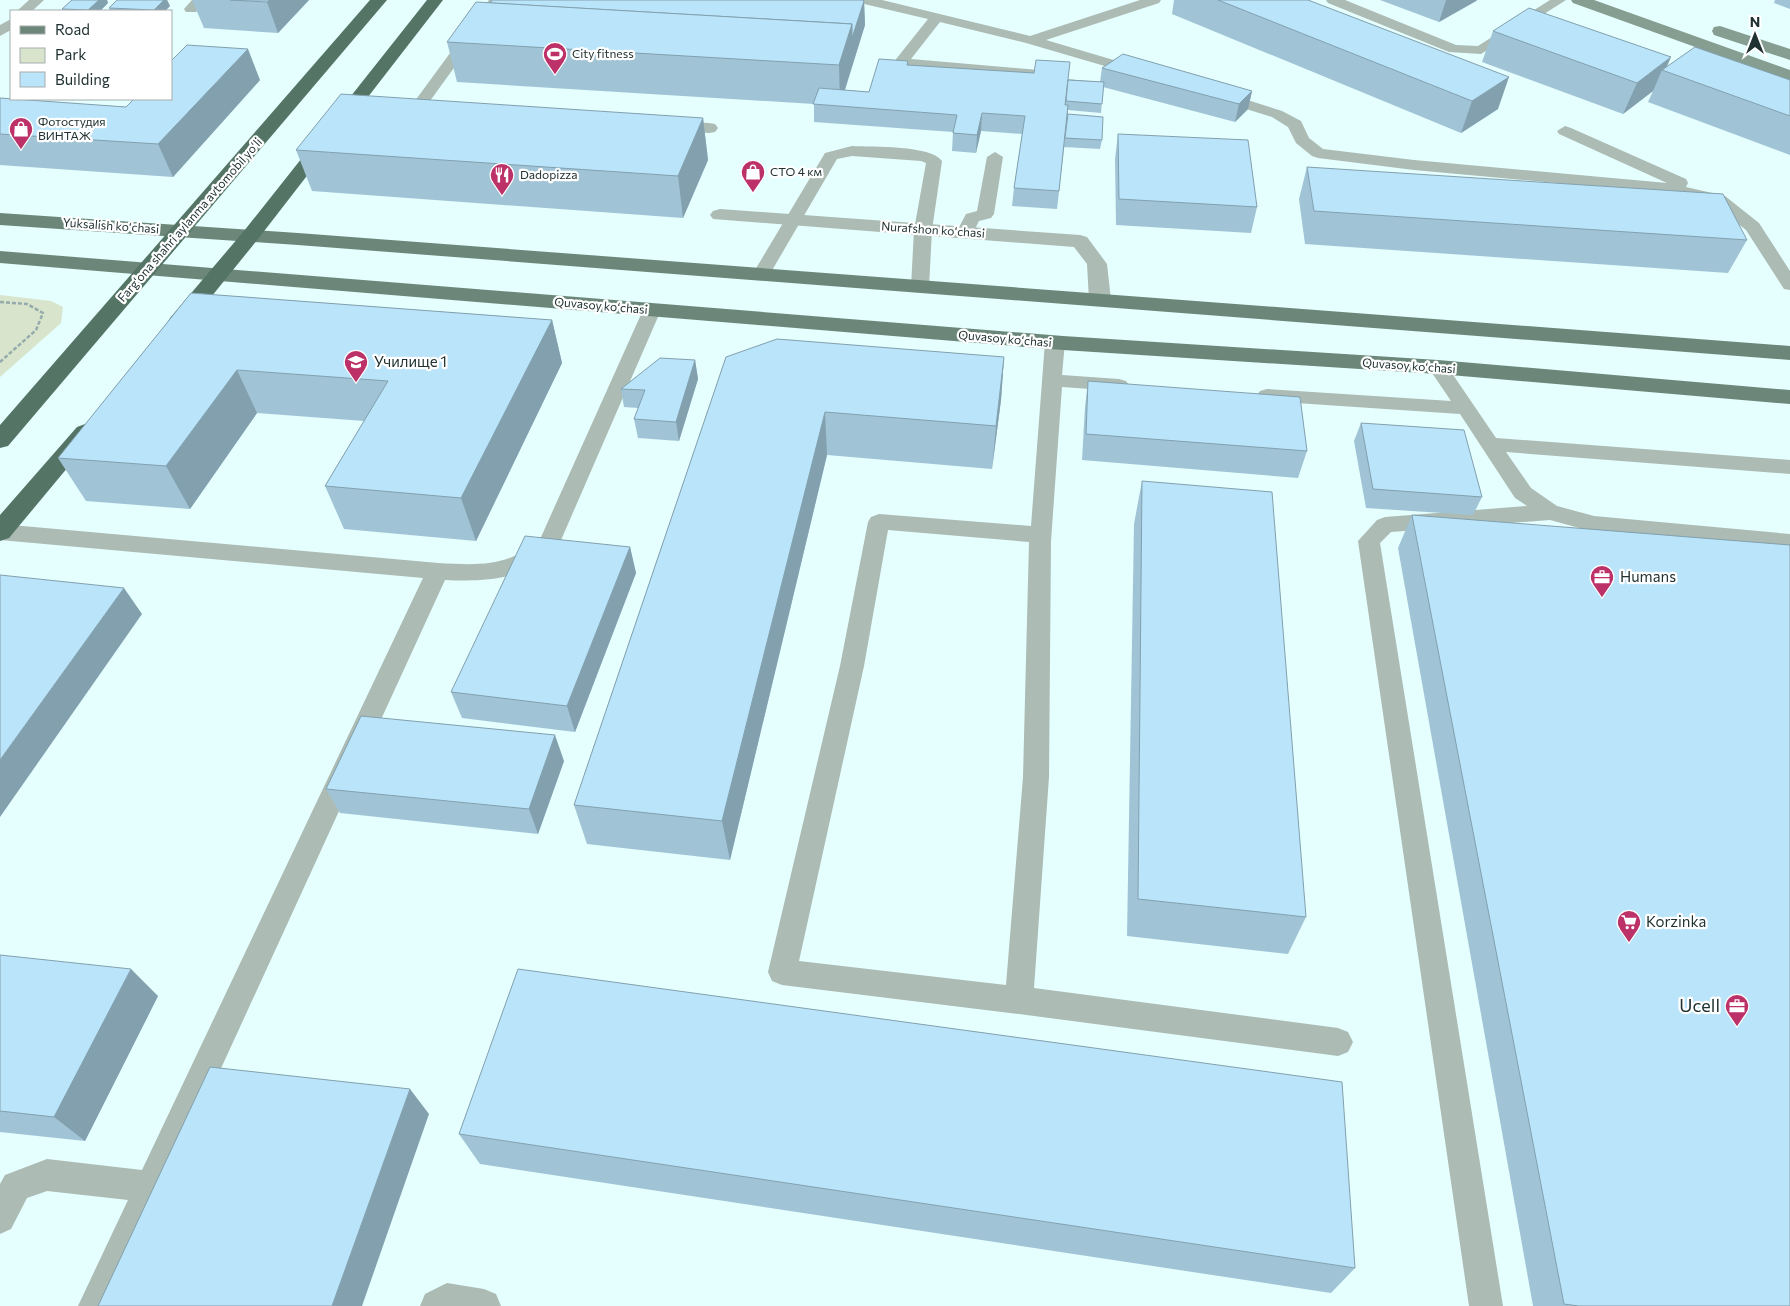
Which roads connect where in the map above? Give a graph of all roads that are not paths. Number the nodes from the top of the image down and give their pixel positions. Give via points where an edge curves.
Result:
1 (37, 0) edge
2 (379, 0) edge
3 (435, 0) edge
4 (496, 0) edge
5 (865, 0) edge
6 (1154, 0) edge
7 (1333, 0) edge
8 (1560, 0) edge
9 (1579, 0) edge
10 (25, 10) edge
11 (937, 17) junction
12 (10, 23) edge
13 (1700, 24) dead end
14 (0, 32) edge
15 (1031, 40) junction
16 (1790, 55) edge
17 (1033, 74) edge
18 (1790, 76) edge
19 (1154, 77) edge
20 (1201, 91) edge
21 (399, 107) edge
22 (418, 108) junction
23 (437, 110) edge
24 (651, 124) edge
25 (709, 128) dead end
26 (1565, 131) dead end
27 (996, 157) dead end
28 (1719, 200) junction
29 (720, 215) dead end
30 (0, 219) edge
31 (793, 220) junction
32 (923, 230) junction
33 (180, 231) junction
34 (965, 233) junction
35 (251, 235) junction
36 (0, 256) edge
37 (148, 269) junction
38 (220, 274) junction
39 (761, 274) junction
40 (1790, 285) edge
41 (920, 287) junction
42 (1100, 300) junction
43 (652, 310) junction
44 (163, 340) edge
45 (1055, 342) junction
46 (1790, 354) edge
47 (1438, 368) junction
48 (1052, 380) junction
49 (1140, 386) edge
50 (1249, 394) edge
51 (1790, 397) edge
52 (1465, 408) junction
53 (100, 414) edge
54 (0, 440) edge
55 (1489, 444) junction
56 (1790, 467) edge
57 (1550, 512) junction
58 (0, 532) edge
59 (1041, 535) junction
60 (1790, 542) edge
61 (438, 571) junction
62 (1019, 1000) junction
63 (1338, 1042) dead end
64 (149, 1187) junction
65 (0, 1218) edge
66 (95, 1306) edge
67 (437, 1306) edge
68 (484, 1306) edge
69 (1486, 1306) edge

1 - 10 lane
2 - 33 highway, Fargʻona shahri aylanma avtomobil yoʻli
3 - 35 highway via 363,104
4 - 22 lane
5 - 11 lane
6 - 15 lane
7 - 8 lane via 1454,49 1481,50
9 - 18 main road
11 - 15 lane
11 - 17 lane via 896,69
12 - 14 lane
13 - 16 main road
15 - 19 lane
20 - 28 lane via 1277,114 1295,124 1302,140 1318,153 1674,189
21 - 22 street
22 - 23 street
24 - 25 street
26 - 28 lane
27 - 34 lane via 985,214 972,218
28 - 40 lane via 1753,227
29 - 31 street, Nurafshon koʻchasi
30 - 33 main road, Yuksalish koʻchasi
31 - 32 street, Nurafshon koʻchasi
31 - 32 lane via 831,156 852,151 926,156 934,161
31 - 39 lane
32 - 34 street, Nurafshon koʻchasi
32 - 41 lane
33 - 35 main road, Yuksalish koʻchasi
33 - 37 highway, Fargʻona shahri aylanma avtomobil yoʻli
34 - 42 street, Nurafshon koʻchasi via 1080,242 1097,264
35 - 38 highway
35 - 39 main road
36 - 37 main road
37 - 38 main road
37 - 54 highway, Fargʻona shahri aylanma avtomobil yoʻli
38 - 43 main road, Quvasoy koʻchasi
38 - 44 highway
39 - 41 main road
41 - 42 main road
42 - 46 main road
43 - 45 main road, Quvasoy koʻchasi
43 - 61 lane via 550,541 541,552 518,566 487,573
45 - 47 main road, Quvasoy koʻchasi
45 - 48 lane
47 - 51 main road, Quvasoy koʻchasi
47 - 52 lane
48 - 49 lane
48 - 59 lane
50 - 52 lane
52 - 55 lane
53 - 58 highway
55 - 56 lane
55 - 57 lane via 1523,493
57 - 60 lane via 1594,524
57 - 69 lane via 1385,525 1369,542
58 - 61 lane
59 - 62 lane via 1036,777
59 - 62 lane via 879,522 852,666 782,972
61 - 64 lane
62 - 63 lane
64 - 65 lane via 47,1176 16,1186
64 - 66 lane
67 - 68 lane via 447,1300

